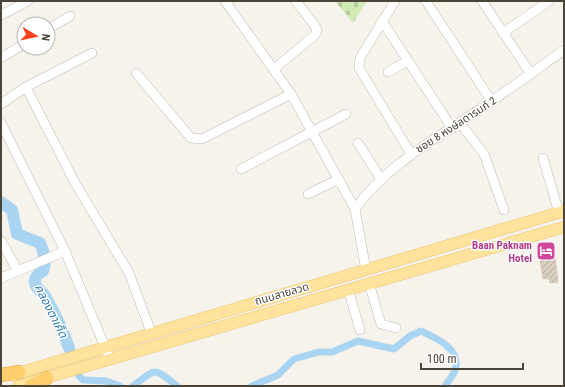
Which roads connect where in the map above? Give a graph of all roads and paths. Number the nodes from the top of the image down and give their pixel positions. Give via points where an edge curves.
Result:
1 (28, 1) edge
2 (225, 1) edge
3 (296, 1) edge
4 (395, 1) edge
5 (426, 1) edge
6 (482, 1) edge
7 (549, 1) edge
8 (1, 16) edge
9 (70, 16) dead end
10 (382, 21) junction
11 (56, 24) edge
12 (503, 33) junction
13 (16, 49) edge
14 (564, 50) edge
15 (92, 53) dead end
16 (1, 58) edge
17 (407, 61) junction
18 (274, 69) junction
19 (388, 72) dead end
20 (136, 73) dead end
21 (530, 74) junction
22 (26, 87) junction
23 (291, 94) junction
24 (492, 102) junction
25 (1, 104) edge
26 (346, 114) dead end
27 (1, 123) edge
28 (456, 125) junction
29 (313, 132) junction
30 (358, 143) dead end
31 (411, 154) junction
32 (543, 158) dead end
33 (241, 169) dead end
34 (339, 179) junction
35 (380, 179) junction
36 (308, 194) dead end
37 (355, 209) junction
38 (504, 210) dead end
39 (561, 212) edge
40 (564, 227) edge
41 (479, 237) junction
42 (1, 241) edge
43 (482, 250) junction
44 (65, 251) junction
45 (366, 270) junction
46 (18, 271) junction
47 (1, 278) edge
48 (369, 283) junction
49 (348, 289) junction
50 (396, 328) dead end
51 (360, 330) dead end
52 (151, 332) junction
53 (105, 346) junction
54 (110, 359) junction
55 (18, 372) junction
56 (1, 375) edge
57 (47, 378) junction
58 (1, 379) edge
59 (18, 386) edge
60 (31, 386) edge

1 - 8 street
2 - 18 street
3 - 18 street via 315,26 316,35
4 - 10 street
5 - 24 street
6 - 12 street
7 - 12 street
9 - 11 street
10 - 17 street
10 - 31 street via 360,58 359,68
12 - 21 street
13 - 16 street
14 - 21 street, ซอย 8 หงษ์ลดารมภ์ 2
15 - 22 street
17 - 19 street
17 - 28 street
18 - 23 street
20 - 23 street via 191,138 196,139 202,139
21 - 24 street, ซอย 8 หงษ์ลดารมภ์ 2
22 - 25 street
22 - 52 street via 75,183 129,273
23 - 29 street
24 - 28 street, ซอย 8 หงษ์ลดารมภ์ 2
26 - 29 street
27 - 44 street
28 - 31 street, ซอย 8 หงษ์ลดารมภ์ 2
28 - 38 street via 484,154
29 - 33 street
29 - 34 street
30 - 35 street
31 - 35 street, ซอย 8 หงษ์ลดารมภ์ 2
32 - 39 street
34 - 36 street
34 - 37 street
35 - 37 street, ซอย 8 หงษ์ลดารมภ์ 2
37 - 45 street
39 - 41 main road, ถนนสายลวด
40 - 43 main road, ถนนสายลวด
41 - 43 main road
41 - 45 main road, ถนนสายลวด
42 - 46 street
43 - 48 main road, ถนนสายลวด
44 - 46 street
44 - 53 street
45 - 52 main road, ถนนสายลวด
46 - 47 street
48 - 49 main road, ถนนสายลวด
48 - 50 street via 381,324
49 - 51 street
49 - 54 main road, ถนนสายลวด
52 - 53 main road, ถนนสายลวด
53 - 54 street
53 - 55 main road, ถนนสายลวด
54 - 57 main road, ถนนสายลวด
55 - 56 highway
55 - 58 main road, ถนนสายลวด
57 - 59 main road, ถนนสายลวด
57 - 60 highway

